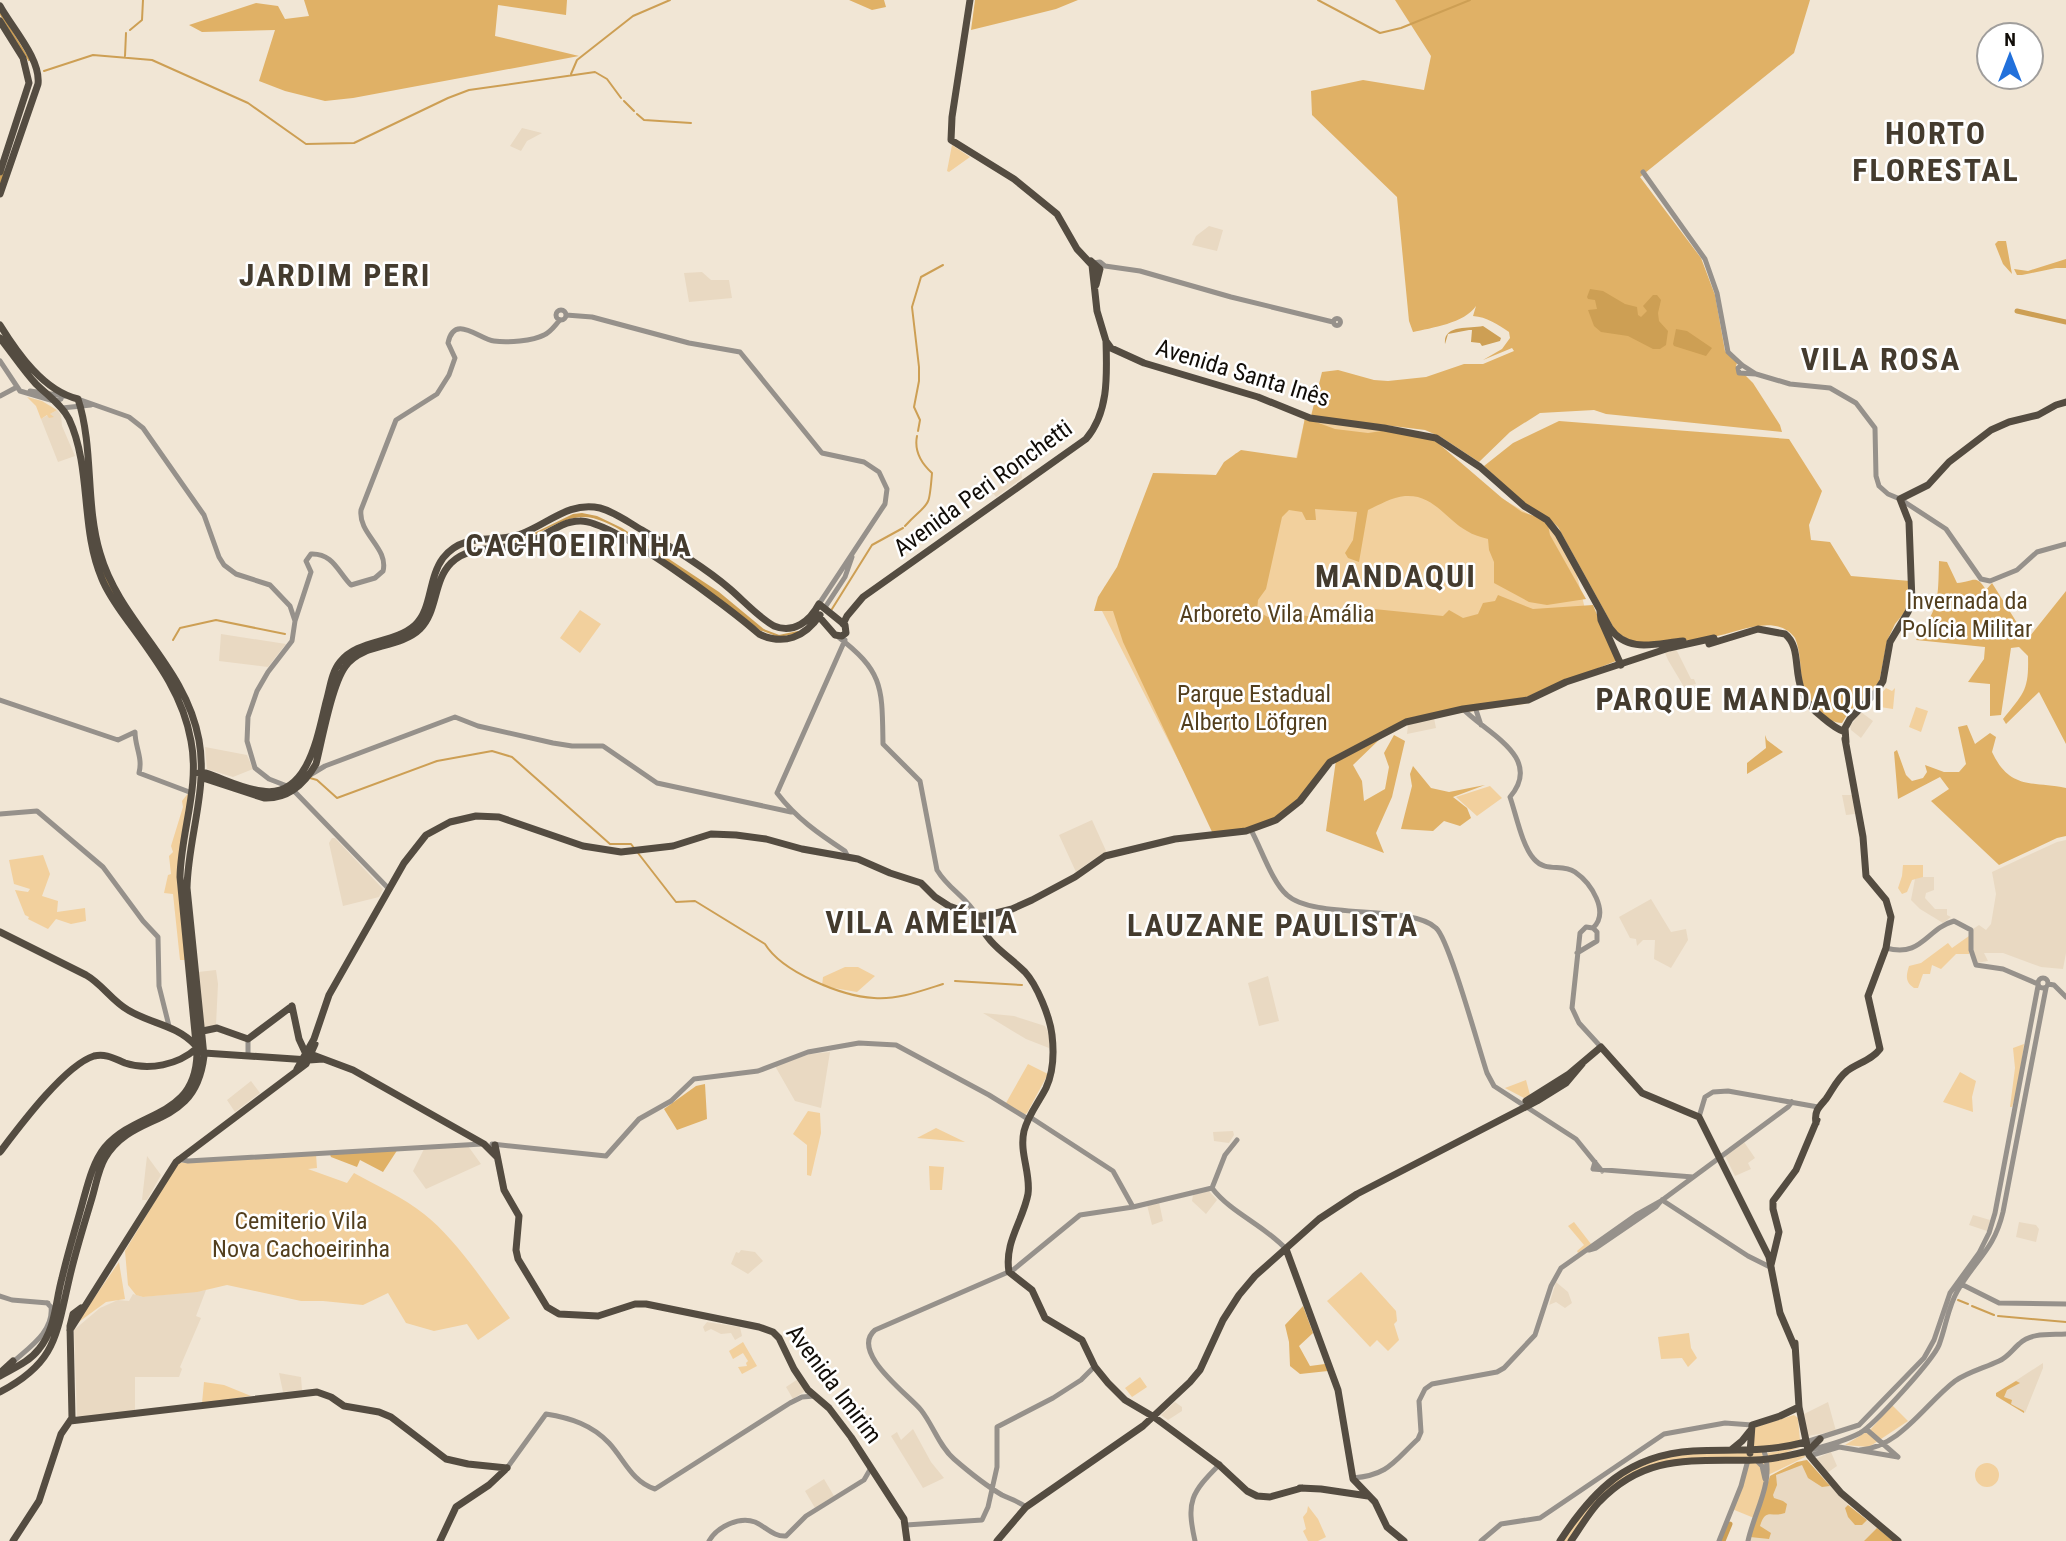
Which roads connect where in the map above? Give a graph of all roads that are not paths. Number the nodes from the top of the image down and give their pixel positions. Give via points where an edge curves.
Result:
1 (970, 0) edge
2 (0, 6) edge
3 (0, 21) edge
4 (0, 172) edge
5 (1643, 172) dead end
6 (0, 194) edge
7 (1096, 266) junction
8 (1333, 322) dead end
9 (0, 325) edge
10 (0, 338) edge
11 (1111, 347) junction
12 (0, 361) edge
13 (1742, 365) junction
14 (1756, 374) junction
15 (35, 383) junction
16 (17, 387) junction
17 (32, 392) junction
18 (47, 394) junction
19 (0, 396) edge
20 (65, 396) junction
21 (54, 401) junction
22 (2066, 402) edge
23 (80, 403) junction
24 (62, 408) junction
25 (1900, 499) junction
26 (496, 537) junction
27 (475, 539) junction
28 (2066, 544) edge
29 (493, 548) junction
30 (477, 550) junction
31 (855, 551) junction
32 (830, 586) junction
33 (836, 591) junction
34 (303, 600) junction
35 (819, 611) junction
36 (293, 612) junction
37 (295, 621) junction
38 (1604, 621) junction
39 (768, 622) junction
40 (842, 623) junction
41 (811, 627) junction
42 (780, 629) junction
43 (759, 634) junction
44 (837, 634) junction
45 (1718, 638) junction
46 (777, 640) junction
47 (1679, 644) junction
48 (1691, 645) junction
49 (1700, 645) junction
50 (1620, 665) junction
51 (0, 700) edge
52 (1475, 714) junction
53 (1845, 730) junction
54 (316, 764) junction
55 (325, 766) junction
56 (307, 771) junction
57 (200, 775) junction
58 (275, 782) junction
59 (290, 788) junction
60 (192, 793) junction
61 (275, 794) junction
62 (791, 812) junction
63 (0, 814) edge
64 (1251, 830) junction
65 (188, 838) junction
66 (847, 855) junction
67 (388, 888) junction
68 (977, 916) junction
69 (1593, 928) junction
70 (0, 932) edge
71 (1886, 948) junction
72 (1577, 953) junction
73 (2038, 985) junction
74 (2047, 986) junction
75 (2066, 997) edge
76 (188, 1006) junction
77 (200, 1017) junction
78 (169, 1027) junction
79 (195, 1034) junction
80 (248, 1039) junction
81 (301, 1046) junction
82 (1601, 1047) junction
83 (198, 1051) junction
84 (310, 1052) junction
85 (248, 1056) junction
86 (293, 1059) junction
87 (297, 1069) junction
88 (1792, 1102) junction
89 (1525, 1105) junction
90 (1819, 1110) junction
91 (1699, 1117) junction
92 (1029, 1118) junction
93 (2014, 1127) junction
94 (1237, 1140) dead end
95 (484, 1144) junction
96 (495, 1145) junction
97 (0, 1152) edge
98 (1720, 1157) junction
99 (498, 1158) junction
100 (178, 1159) junction
101 (1595, 1160) junction
102 (1602, 1171) junction
103 (1693, 1177) junction
104 (1212, 1188) junction
105 (1663, 1200) junction
106 (1133, 1207) junction
107 (1286, 1249) junction
108 (1767, 1262) junction
109 (1009, 1272) junction
110 (1959, 1283) junction
111 (1951, 1290) junction
112 (1943, 1293) dead end
113 (0, 1296) edge
114 (87, 1302) junction
115 (2066, 1304) edge
116 (56, 1306) junction
117 (73, 1314) junction
118 (1945, 1315) junction
119 (70, 1332) junction
120 (44, 1333) joint
121 (2066, 1334) edge
122 (50, 1350) junction
123 (13, 1365) junction
124 (1095, 1366) junction
125 (0, 1374) edge
126 (29, 1374) junction
127 (0, 1392) edge
128 (811, 1393) junction
129 (1799, 1411) junction
130 (1155, 1415) junction
131 (70, 1421) junction
132 (1751, 1428) junction
133 (1866, 1429) junction
134 (1847, 1435) junction
135 (1820, 1443) junction
136 (1883, 1443) junction
137 (1839, 1447) junction
138 (1807, 1449) junction
139 (1860, 1450) junction
140 (1727, 1451) junction
141 (1750, 1451) junction
142 (1764, 1451) junction
143 (1768, 1459) junction
144 (1751, 1460) junction
145 (1220, 1464) junction
146 (871, 1468) junction
147 (506, 1469) junction
148 (1353, 1478) junction
149 (864, 1480) junction
150 (880, 1480) junction
151 (1765, 1486) junction
152 (991, 1488) junction
153 (1359, 1491) junction
154 (1026, 1507) junction
155 (906, 1525) junction
156 (13, 1541) edge
157 (440, 1541) edge
158 (709, 1541) edge
159 (907, 1541) edge
160 (997, 1541) edge
161 (1195, 1541) edge
162 (1404, 1541) edge
163 (1481, 1541) edge
164 (1560, 1541) edge
165 (1571, 1541) edge
166 (1718, 1541) edge
167 (1748, 1541) edge
168 (1898, 1541) edge

1 - 7 main road via 951,139 1053,210 1077,249
2 - 6 main road via 38,70 25,137
3 - 4 main road via 26,64 29,83
5 - 13 street via 1705,259 1717,293 1726,349
7 - 8 street via 1140,271
7 - 11 main road via 1097,311
9 - 20 main road via 37,373
10 - 15 main road
11 - 38 main road, Avenida Santa Inês via 1144,363 1258,397 1302,416 1436,438 1547,520
11 - 40 main road, Avenida Peri Ronchetti via 1101,417 1083,442 864,596
12 - 16 street
13 - 14 street
13 - 14 street via 1739,373
14 - 25 street via 1790,384 1830,388 1857,404 1875,428 1877,481 1883,491
15 - 17 main road
15 - 18 main road
16 - 17 street
16 - 19 street
16 - 21 street
17 - 18 street
18 - 20 street
18 - 21 main road
20 - 21 street
20 - 23 main road
20 - 24 main road
21 - 24 main road
22 - 25 main road via 1991,430 1929,484
23 - 24 street
23 - 36 street via 129,417 143,428 204,515 225,565 236,574 270,585
23 - 57 main road via 99,552 115,590 181,688 199,738
24 - 57 main road via 79,452 97,566 117,606 179,698
25 - 28 street via 1946,529 1980,579 1990,581 2020,568 2036,552
25 - 53 main road via 1909,522 1912,602 1892,636 1883,681 1852,715
26 - 27 main road
26 - 29 main road
26 - 39 main road via 521,534 576,507 601,509 693,562
27 - 30 main road
27 - 56 main road via 454,547 441,561 416,625 356,649 341,661
29 - 30 main road
29 - 43 main road via 527,543 569,523 591,522 701,588
30 - 54 main road via 457,558 445,570 419,630 346,665
31 - 32 street
31 - 33 street
31 - 34 street via 885,504 887,489 881,475 864,463 822,453 742,353 592,317 563,318 537,338 493,341 463,329 452,334 448,343 455,358 449,375 434,397 396,420 361,510 364,527 383,557 383,571 376,578 351,585 335,563 311,554 306,561 311,572
32 - 33 street
32 - 35 street
33 - 35 street
34 - 36 street
34 - 37 street
35 - 40 main road
35 - 41 main road
35 - 42 main road via 795,628
35 - 44 main road
36 - 37 street
37 - 58 street via 292,641 263,679 247,722 253,764
38 - 47 main road via 1631,644
38 - 50 main road, Avenida Santa Inês
39 - 42 main road
39 - 43 main road via 767,631
40 - 44 main road, Avenida Peri Ronchetti via 836,624
40 - 44 main road via 846,628
41 - 44 main road
41 - 46 main road via 796,638
42 - 46 main road via 773,632
43 - 46 main road
44 - 62 street via 777,793
44 - 68 street via 869,664 881,692 883,744 918,777 937,870
45 - 47 main road
45 - 48 main road
45 - 49 main road
45 - 53 main road via 1758,629 1785,634 1794,646 1804,699
47 - 48 main road
47 - 49 main road
47 - 50 main road
48 - 49 main road
50 - 52 main road via 1528,700
51 - 60 street via 118,740 135,732 142,762 139,773
52 - 64 main road via 1463,709 1406,722 1340,755 1291,810
52 - 69 street via 1517,757 1519,782 1510,797 1531,856 1543,866 1570,870 1583,881 1600,907
53 - 71 main road via 1866,876 1890,912
54 - 55 street
54 - 56 main road
55 - 56 street
55 - 62 street via 455,717 553,743 603,746 657,783
56 - 59 main road
57 - 60 main road
57 - 61 main road
57 - 65 main road
58 - 59 street
58 - 61 main road
59 - 61 main road
59 - 67 street
60 - 65 main road
62 - 66 street
63 - 78 street via 40,812 103,867 158,937 159,986
64 - 68 main road via 1175,839 1105,856 1032,900
64 - 89 street via 1291,898 1409,918 1437,928 1491,1081 1496,1089
65 - 76 main road via 181,856
65 - 77 main road via 187,888
66 - 67 main road via 721,833 651,849 603,851 516,821 476,816 450,822 426,835
66 - 68 main road via 921,883 944,904
67 - 84 main road via 329,995
68 - 92 main road via 995,946 1028,977 1051,1029 1049,1078
69 - 72 street via 1580,933
69 - 72 street via 1597,941
70 - 78 main road via 96,981 129,1011
71 - 73 street via 1908,950 1952,921 1971,930 1971,954 1979,967 2003,969
71 - 90 main road via 1868,996 1880,1049 1844,1074
72 - 82 street via 1572,1008
73 - 74 street via 2042,978
73 - 93 street
74 - 75 street via 2054,985
74 - 93 street
76 - 77 main road via 197,1008
76 - 79 main road
77 - 79 main road
78 - 79 main road
79 - 80 main road via 217,1028
79 - 83 main road
80 - 81 main road via 292,1006
80 - 85 street
81 - 84 main road
81 - 86 main road via 302,1053
82 - 89 main road
82 - 91 main road via 1642,1093
83 - 85 main road
83 - 97 main road via 150,1066 130,1065 104,1055 89,1058 53,1088
83 - 116 main road via 200,1079 189,1098 123,1139 98,1167 68,1282
84 - 86 main road
84 - 87 main road
84 - 95 main road via 354,1070
85 - 86 main road
86 - 87 main road
87 - 100 main road
88 - 90 street
88 - 91 street via 1728,1091 1707,1095
88 - 98 street
89 - 101 street via 1581,1142
89 - 107 main road via 1357,1194 1319,1219
90 - 108 main road via 1796,1170 1773,1201 1779,1231
91 - 98 main road
92 - 96 street via 896,1045 865,1042 811,1051 758,1071 694,1079 678,1096 639,1119 607,1156
92 - 106 street via 1112,1170
92 - 109 main road via 1022,1142 1028,1194 1012,1235
93 - 110 street via 1989,1233
94 - 104 street via 1225,1155
95 - 96 street
95 - 99 main road
95 - 100 street
96 - 99 main road
98 - 103 street
98 - 108 main road
99 - 128 main road, Avenida Imirim via 504,1190 519,1216 518,1259 552,1311 598,1316 646,1304 765,1328 780,1340
100 - 114 main road
101 - 102 street
101 - 102 street via 1593,1170
102 - 103 street
103 - 105 street
104 - 106 street
104 - 107 street
105 - 108 street
105 - 148 street via 1558,1273 1535,1335 1509,1364 1497,1372 1429,1386 1419,1399 1418,1438 1385,1471
106 - 109 street via 1083,1214
107 - 130 main road via 1239,1295 1200,1370
107 - 148 main road via 1338,1390
108 - 129 main road via 1795,1348
109 - 124 main road via 1029,1286 1051,1320 1084,1342
109 - 152 street via 875,1330 868,1339 876,1362 918,1407 949,1454
110 - 111 street
110 - 115 street via 1999,1303
110 - 118 street
111 - 112 street
111 - 118 street
113 - 116 street
114 - 117 main road
114 - 119 main road
116 - 117 main road
116 - 120 main road
116 - 122 main road
116 - 123 main road via 39,1350
117 - 119 main road
118 - 133 street via 1933,1356
118 - 134 street via 1924,1358 1869,1418
119 - 122 main road
119 - 131 main road
120 - 123 street
121 - 136 street via 2024,1340 2004,1359 1953,1383
122 - 126 main road
123 - 125 main road
123 - 126 main road
124 - 130 main road via 1125,1400
124 - 152 street via 1034,1410 997,1427 998,1467
126 - 127 main road
128 - 146 main road, Avenida Imirim via 848,1431
128 - 147 street via 655,1489 639,1480 589,1426 546,1414
129 - 132 main road
129 - 138 main road
130 - 145 main road
130 - 154 main road
131 - 147 main road via 296,1393 324,1394 343,1407 390,1419 445,1460
131 - 156 main road via 61,1434 41,1497
132 - 140 main road
132 - 141 main road
132 - 163 street via 1714,1424 1664,1433 1540,1518 1500,1524
133 - 134 street
133 - 136 street
134 - 135 street
134 - 137 street
135 - 137 street
135 - 138 main road
136 - 139 street
136 - 139 street via 1898,1457
137 - 138 street
137 - 139 street
138 - 142 main road
138 - 143 main road
138 - 168 main road via 1841,1493
140 - 141 main road
140 - 164 main road via 1674,1453 1634,1466 1594,1494
141 - 142 main road
141 - 144 main road
142 - 143 street
143 - 144 main road
143 - 151 street
144 - 151 street via 1763,1469
144 - 165 main road via 1685,1460 1642,1472 1600,1501
144 - 166 street
145 - 153 main road via 1259,1493 1302,1488
145 - 161 street via 1191,1503
146 - 149 street
146 - 150 main road, Avenida Imirim
147 - 157 main road via 456,1507
148 - 153 main road
149 - 150 street
149 - 158 street via 806,1516 786,1536 744,1521 723,1527
150 - 155 main road, Avenida Imirim
151 - 167 street
152 - 154 street
152 - 155 street via 981,1521
153 - 162 main road via 1370,1497 1387,1527
154 - 160 main road
155 - 159 main road, Avenida Imirim

